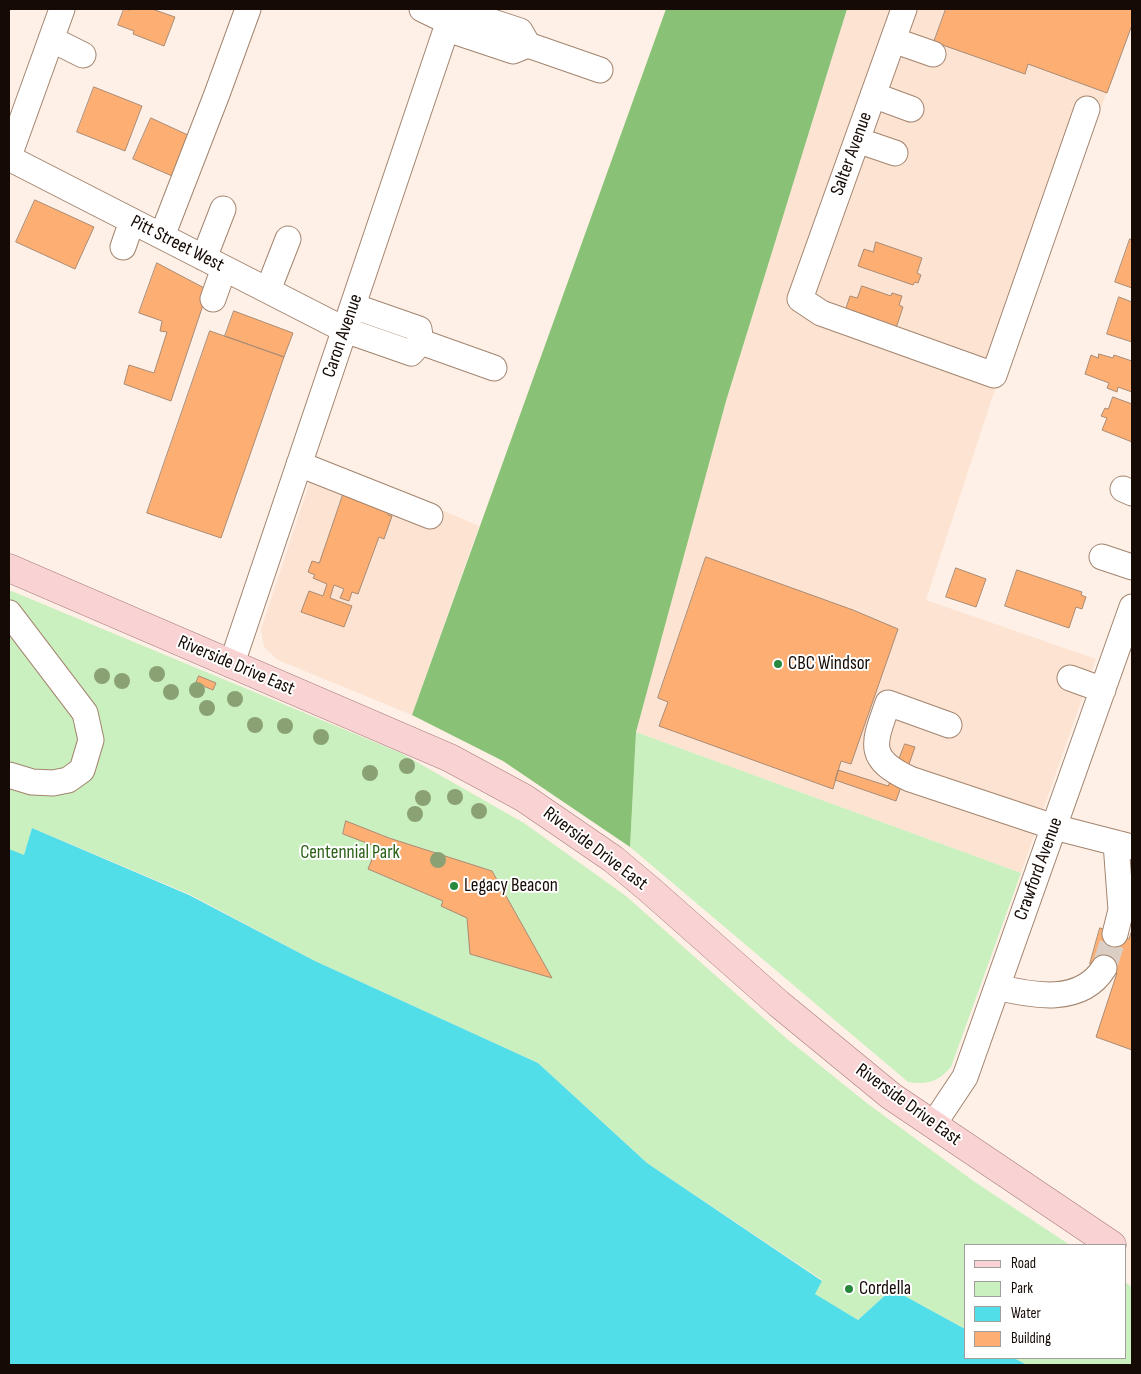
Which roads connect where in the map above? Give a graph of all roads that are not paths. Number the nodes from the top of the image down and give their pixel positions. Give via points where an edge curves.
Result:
1 (62, 9) edge
2 (248, 9) edge
3 (422, 9) edge
4 (904, 9) edge
5 (451, 17) edge
6 (51, 39) junction
7 (893, 40) junction
8 (932, 54) dead end
9 (83, 55) dead end
10 (600, 70) dead end
11 (873, 95) junction
12 (911, 109) dead end
13 (1087, 109) dead end
14 (857, 140) junction
15 (895, 153) dead end
16 (9, 157) edge
17 (223, 209) dead end
18 (132, 221) junction
19 (162, 236) junction
20 (288, 239) dead end
21 (122, 247) dead end
22 (214, 263) junction
23 (268, 290) junction
24 (213, 299) dead end
25 (353, 306) junction
26 (345, 330) junction
27 (421, 342) junction
28 (494, 368) dead end
29 (299, 464) junction
30 (430, 516) dead end
31 (1102, 556) dead end
32 (1132, 567) edge
33 (9, 568) edge
34 (1132, 607) edge
35 (9, 613) edge
36 (232, 663) junction
37 (1070, 678) dead end
38 (1103, 690) junction
39 (949, 725) dead end
40 (9, 775) edge
41 (1054, 827) junction
42 (1124, 845) edge
43 (1115, 934) tunnel mouth
44 (1104, 968) tunnel mouth
45 (997, 987) junction
46 (934, 1125) junction
47 (1111, 1244) edge

1 - 6 street
2 - 19 street
3 - 5 street
4 - 7 street, Salter Avenue
5 - 10 street via 513,51 528,45
5 - 25 street, Caron Avenue
6 - 9 street
6 - 16 street
7 - 8 street
7 - 11 street, Salter Avenue
11 - 12 street
11 - 14 street, Salter Avenue
13 - 14 street, Salter Avenue via 994,374 821,313 800,298
14 - 15 street
16 - 18 street, Pitt Street West
17 - 22 street
18 - 19 street, Pitt Street West
18 - 21 street
19 - 22 street, Pitt Street West
20 - 23 street
22 - 23 street, Pitt Street West
22 - 24 street
23 - 26 street, Pitt Street West
25 - 26 street, Caron Avenue
25 - 27 street via 419,329
26 - 27 street, Pitt Street West via 411,353
26 - 29 street, Caron Avenue
27 - 28 street
29 - 30 street
29 - 36 street, Caron Avenue
31 - 32 street
33 - 36 main road, Riverside Drive East
34 - 38 street, Crawford Avenue
35 - 40 street via 85,713 92,740 82,770 68,780 32,782
36 - 46 main road, Riverside Drive East via 450,758 524,798 613,859 786,1010 890,1096
37 - 38 street
38 - 41 street, Crawford Avenue
39 - 41 street via 888,703 876,738 877,754 892,769 910,779
41 - 42 street
41 - 45 street, Crawford Avenue
42 - 43 street via 1121,910
44 - 45 street via 1098,978 1075,992 1041,995
45 - 46 street, Crawford Avenue via 965,1077
46 - 47 main road, Riverside Drive East

